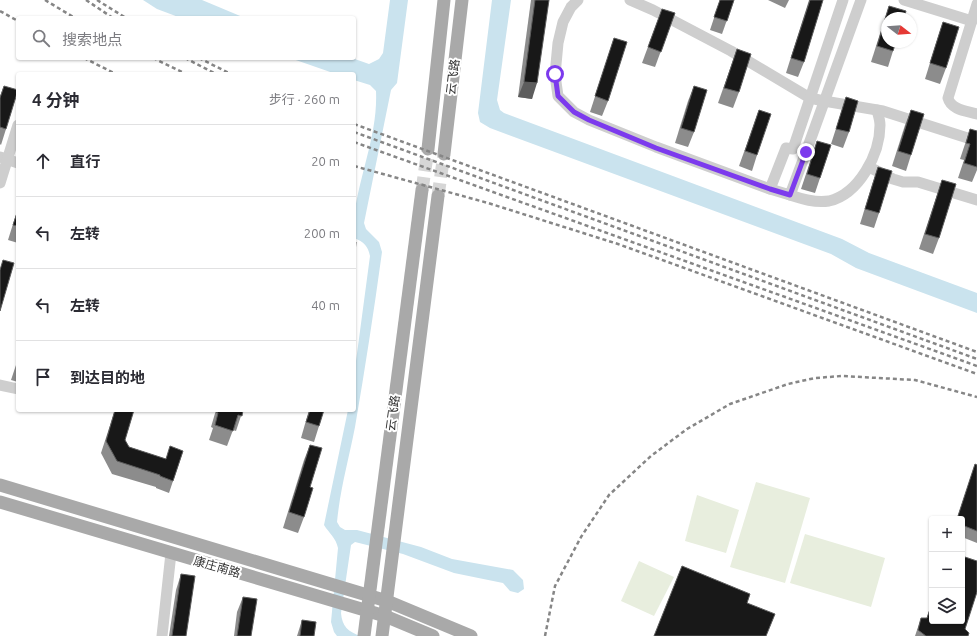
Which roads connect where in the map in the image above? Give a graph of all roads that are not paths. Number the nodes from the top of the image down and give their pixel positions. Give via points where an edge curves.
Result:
1 (444, 0) edge
2 (462, 0) edge
3 (578, 0) edge
4 (630, 0) edge
5 (843, 0) edge
6 (860, 0) edge
7 (904, 0) edge
8 (977, 4) edge
9 (972, 21) junction
10 (810, 98) junction
11 (824, 101) junction
12 (877, 110) junction
13 (977, 114) edge
14 (16, 130) edge
15 (977, 141) edge
16 (428, 149) tunnel mouth
17 (444, 154) tunnel mouth
18 (4, 158) edge
19 (16, 163) edge
20 (868, 167) junction
21 (0, 183) edge
22 (770, 189) junction
23 (422, 190) tunnel mouth
24 (790, 195) junction
25 (438, 196) tunnel mouth
26 (977, 200) edge
27 (0, 385) edge
28 (16, 389) edge
29 (0, 485) edge
30 (0, 502) edge
31 (171, 553) junction
32 (368, 595) junction
33 (387, 601) junction
34 (367, 611) junction
35 (385, 616) junction
36 (162, 636) edge
37 (364, 636) edge
38 (382, 636) edge
39 (433, 636) edge
40 (471, 636) edge

1 - 16 main road, 云飞路
2 - 17 main road, 云飞路
3 - 22 street via 571,6 563,22 555,74 558,96 574,112 656,148
4 - 10 street via 731,51
5 - 10 street
6 - 11 street
7 - 9 street
8 - 9 street
9 - 13 street via 948,98 950,104 955,107
10 - 11 street
10 - 22 street via 793,149 786,148
11 - 12 street
11 - 24 street
12 - 15 street
12 - 20 street via 880,123 879,139
14 - 18 street
18 - 19 street
18 - 21 street
20 - 24 street via 859,182 840,197 828,201 811,201
20 - 26 street via 893,179 918,182
22 - 24 street
23 - 32 main road, 云飞路
25 - 33 main road, 云飞路
27 - 28 street
29 - 32 main road
30 - 31 main road, 康庄南路
31 - 34 main road, 康庄南路
31 - 36 street
32 - 33 main road
32 - 34 main road, 云飞路
33 - 35 main road, 云飞路
33 - 40 main road
34 - 35 main road, 康庄南路
34 - 37 main road, 云飞路
35 - 38 main road, 云飞路
35 - 39 main road, 康庄南路

